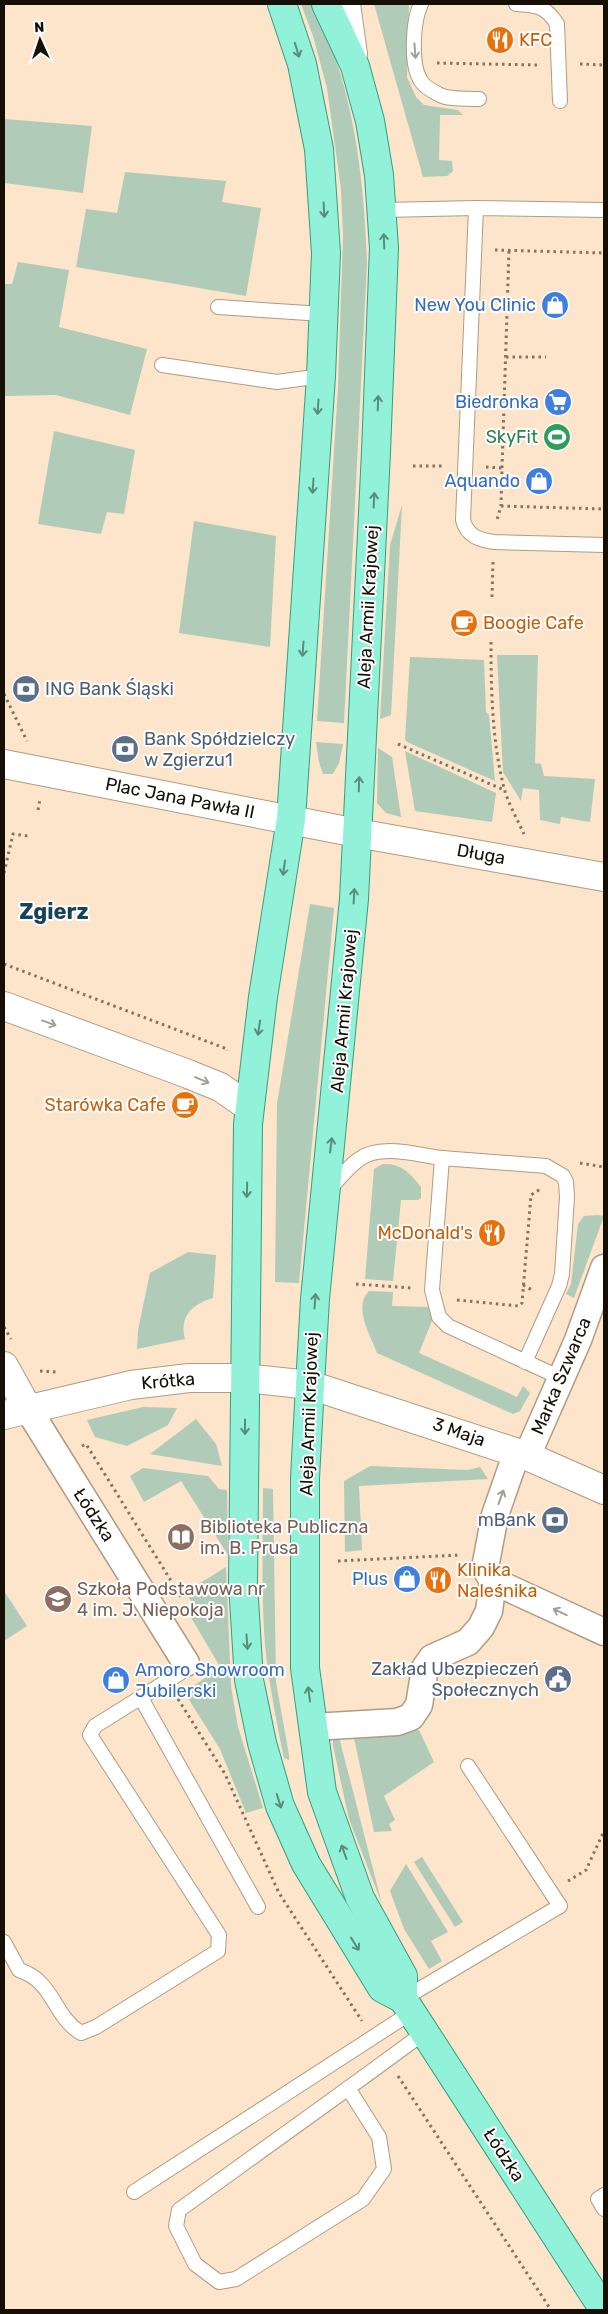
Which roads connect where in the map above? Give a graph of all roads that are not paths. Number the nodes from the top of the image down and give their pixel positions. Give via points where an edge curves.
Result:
1 (282, 4) edge
2 (326, 4) edge
3 (346, 4) edge
4 (421, 4) edge
5 (516, 4) edge
6 (355, 66) junction
7 (479, 99) dead end
8 (560, 101) dead end
9 (476, 208) junction
10 (383, 210) junction
11 (604, 210) edge
12 (218, 307) dead end
13 (323, 314) junction
14 (162, 365) dead end
15 (321, 376) junction
16 (604, 545) edge
17 (4, 764) edge
18 (291, 819) junction
19 (357, 833) junction
20 (604, 877) edge
21 (4, 1006) edge
22 (249, 1107) junction
23 (442, 1158) junction
24 (325, 1193) junction
25 (604, 1268) edge
26 (525, 1362) junction
27 (4, 1366) edge
28 (245, 1378) junction
29 (561, 1378) junction
30 (310, 1385) junction
31 (16, 1412) edge
32 (522, 1454) junction
33 (604, 1490) edge
34 (493, 1580) junction
35 (604, 1632) edge
36 (186, 1663) joint
37 (142, 1698) junction
38 (313, 1727) junction
39 (468, 1766) dead end
40 (258, 1907) dead end
41 (4, 1942) edge
42 (413, 2014) junction
43 (348, 2088) junction
44 (134, 2192) dead end
45 (604, 2195) edge
46 (604, 2208) edge
47 (604, 2310) edge

1 -> 13 main road via 302,64 319,149 326,245
2 - 6 main road, Aleja Armii Krajowej
3 - 6 street
4 -> 7 lane via 416,24 416,62 421,81 442,96
5 - 8 lane via 537,5 553,17 559,28
6 - 10 main road, Aleja Armii Krajowej via 370,121
9 - 10 lane
9 - 11 lane
9 - 16 lane via 462,520 465,528 481,540 494,542
19 -> 10 main road, Aleja Armii Krajowej via 376,452
12 - 13 lane
13 - 15 main road
14 - 15 lane via 277,382
15 -> 18 main road
17 - 18 street, Plac Jana Pawła II
18 - 19 street, Plac Jana Pawła II
18 -> 22 main road
19 - 20 street, Długa
24 -> 19 main road, Aleja Armii Krajowej via 354,899
21 -> 22 street via 220,1087
22 -> 28 main road
23 - 24 lane via 370,1153 358,1160
23 - 26 lane via 432,1290 439,1317 448,1326
23 - 26 lane via 546,1166 563,1176 567,1197 562,1274
30 -> 24 main road, Aleja Armii Krajowej via 314,1299
25 - 29 street, Marka Szwarca
26 - 29 lane
27 - 31 street, Łódzka
28 - 30 street, Krótka
28 - 31 street, Krótka via 189,1378 131,1385
28 -> 42 main road via 243,1584 249,1680 262,1743 280,1806 306,1864 382,1988
29 - 32 street, Marka Szwarca
30 - 32 street, 3 Maja
38 -> 30 main road, Aleja Armii Krajowej via 305,1668 305,1478
31 - 36 street, Łódzka
32 - 33 street, 3 Maja
34 -> 32 street, Marka Szwarca via 484,1568 495,1515
35 -> 34 street
34 - 38 street via 488,1611 481,1626 468,1642 432,1658 425,1668 419,1705 411,1717 397,1722
36 - 37 lane via 180,1673
37 - 40 lane
37 - 41 lane via 95,1726 90,1735 219,1935 218,1951 81,2033 69,2026 46,1988 32,1974 19,1970
42 -> 38 main road, Aleja Armii Krajowej via 403,1976 360,1898 322,1792
39 - 42 lane via 560,1906
42 - 43 lane
42 - 44 lane
42 - 47 main road, Łódzka
43 - 43 lane via 179,2210 176,2226 195,2264 218,2282 236,2279 363,2198 384,2169 379,2137
45 - 46 lane via 598,2199

